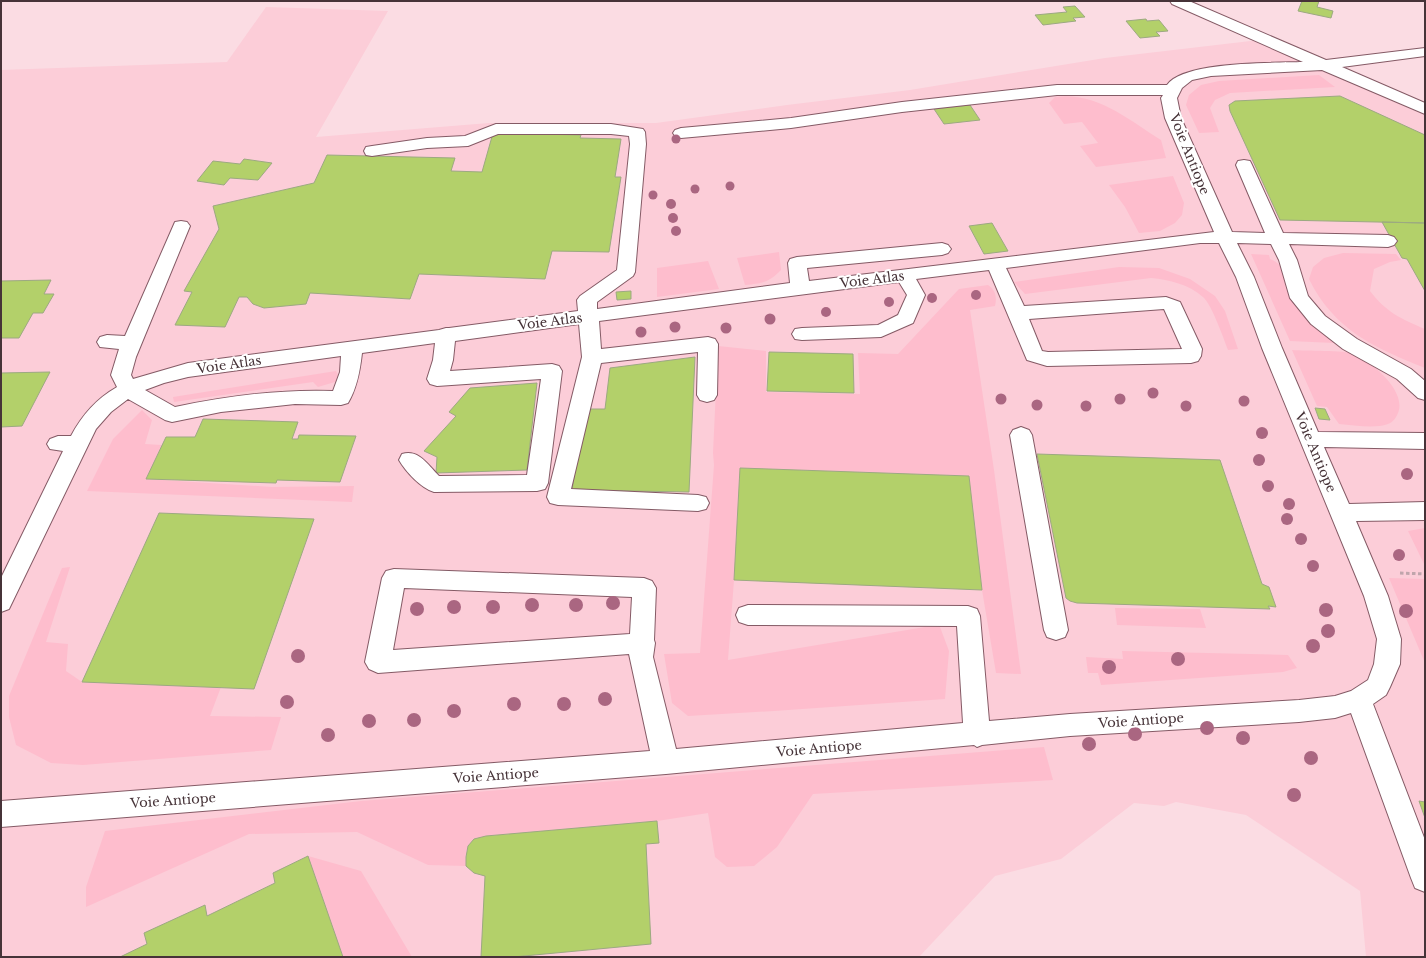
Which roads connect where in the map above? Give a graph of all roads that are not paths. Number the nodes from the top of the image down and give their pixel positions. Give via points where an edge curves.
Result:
1 (1177, 1) edge
2 (1425, 52) edge
3 (1324, 65) junction
4 (1173, 90) junction
5 (1425, 109) edge
6 (681, 133) dead end
7 (372, 151) dead end
8 (1244, 165) dead end
9 (181, 226) dead end
10 (1225, 237) junction
11 (1277, 240) junction
12 (1388, 242) dead end
13 (942, 249) dead end
14 (995, 263) junction
15 (904, 275) junction
16 (800, 288) junction
17 (1018, 313) junction
18 (589, 316) junction
19 (446, 334) junction
20 (802, 334) dead end
21 (107, 342) dead end
22 (132, 343) junction
23 (352, 348) junction
24 (592, 357) junction
25 (128, 389) junction
26 (1425, 393) edge
27 (708, 395) dead end
28 (1021, 435) dead end
29 (1312, 440) junction
30 (1425, 441) edge
31 (78, 443) junction
32 (58, 444) dead end
33 (410, 460) dead end
34 (698, 503) dead end
35 (1425, 511) edge
36 (1341, 513) junction
37 (1, 602) edge
38 (748, 615) dead end
39 (1056, 630) dead end
40 (643, 643) junction
41 (1359, 700) junction
42 (977, 735) junction
43 (666, 762) junction
44 (1, 814) edge
45 (1425, 878) edge

1 - 3 street
2 - 3 street
3 - 4 street via 1211,71 1187,77 1175,85
3 - 5 street
4 - 6 street via 1057,90 902,107 792,123
4 - 10 street, Voie Antiope via 1169,98 1173,118
7 - 18 street via 427,143 468,142 496,129 611,129 637,132 626,272 587,300
8 - 11 street
9 - 22 street
10 - 11 street, Voie Atlas
10 - 14 street, Voie Atlas
10 - 29 street, Voie Antiope via 1245,277 1272,348
11 - 12 street, Voie Atlas
11 - 26 street via 1288,260 1299,298 1318,320 1350,344 1404,374
13 - 16 street via 798,263
14 - 15 street, Voie Atlas
14 - 17 street
15 - 16 street, Voie Atlas
15 - 20 street via 916,295 906,319 881,331
16 - 18 street, Voie Atlas
17 - 17 street via 1034,355 1047,359 1191,356 1192,349 1173,306 1166,303
18 - 19 street, Voie Atlas
18 - 24 street
19 - 23 street, Voie Atlas
19 - 33 street via 443,360 437,379 552,371 537,483 434,484
21 - 22 street
22 - 25 street via 121,375
23 - 25 street, Voie Atlas via 188,370 157,377
23 - 25 street via 350,372 341,398 287,398 221,405 172,415
24 - 27 street via 708,344
24 - 34 street via 558,497
25 - 31 street, Voie Atlas via 108,402 87,424
28 - 39 street
29 - 30 street
29 - 36 street, Voie Antiope
31 - 32 street
31 - 37 street, Voie Atlas
35 - 36 street
36 - 41 street, Voie Antiope via 1376,596 1389,639 1387,664 1377,687
38 - 42 street via 968,616
40 - 40 street via 644,588 394,578 378,662
40 - 43 street via 642,657
41 - 42 street, Voie Antiope via 1328,708 1078,724
41 - 45 street
42 - 43 street, Voie Antiope
43 - 44 street, Voie Antiope

